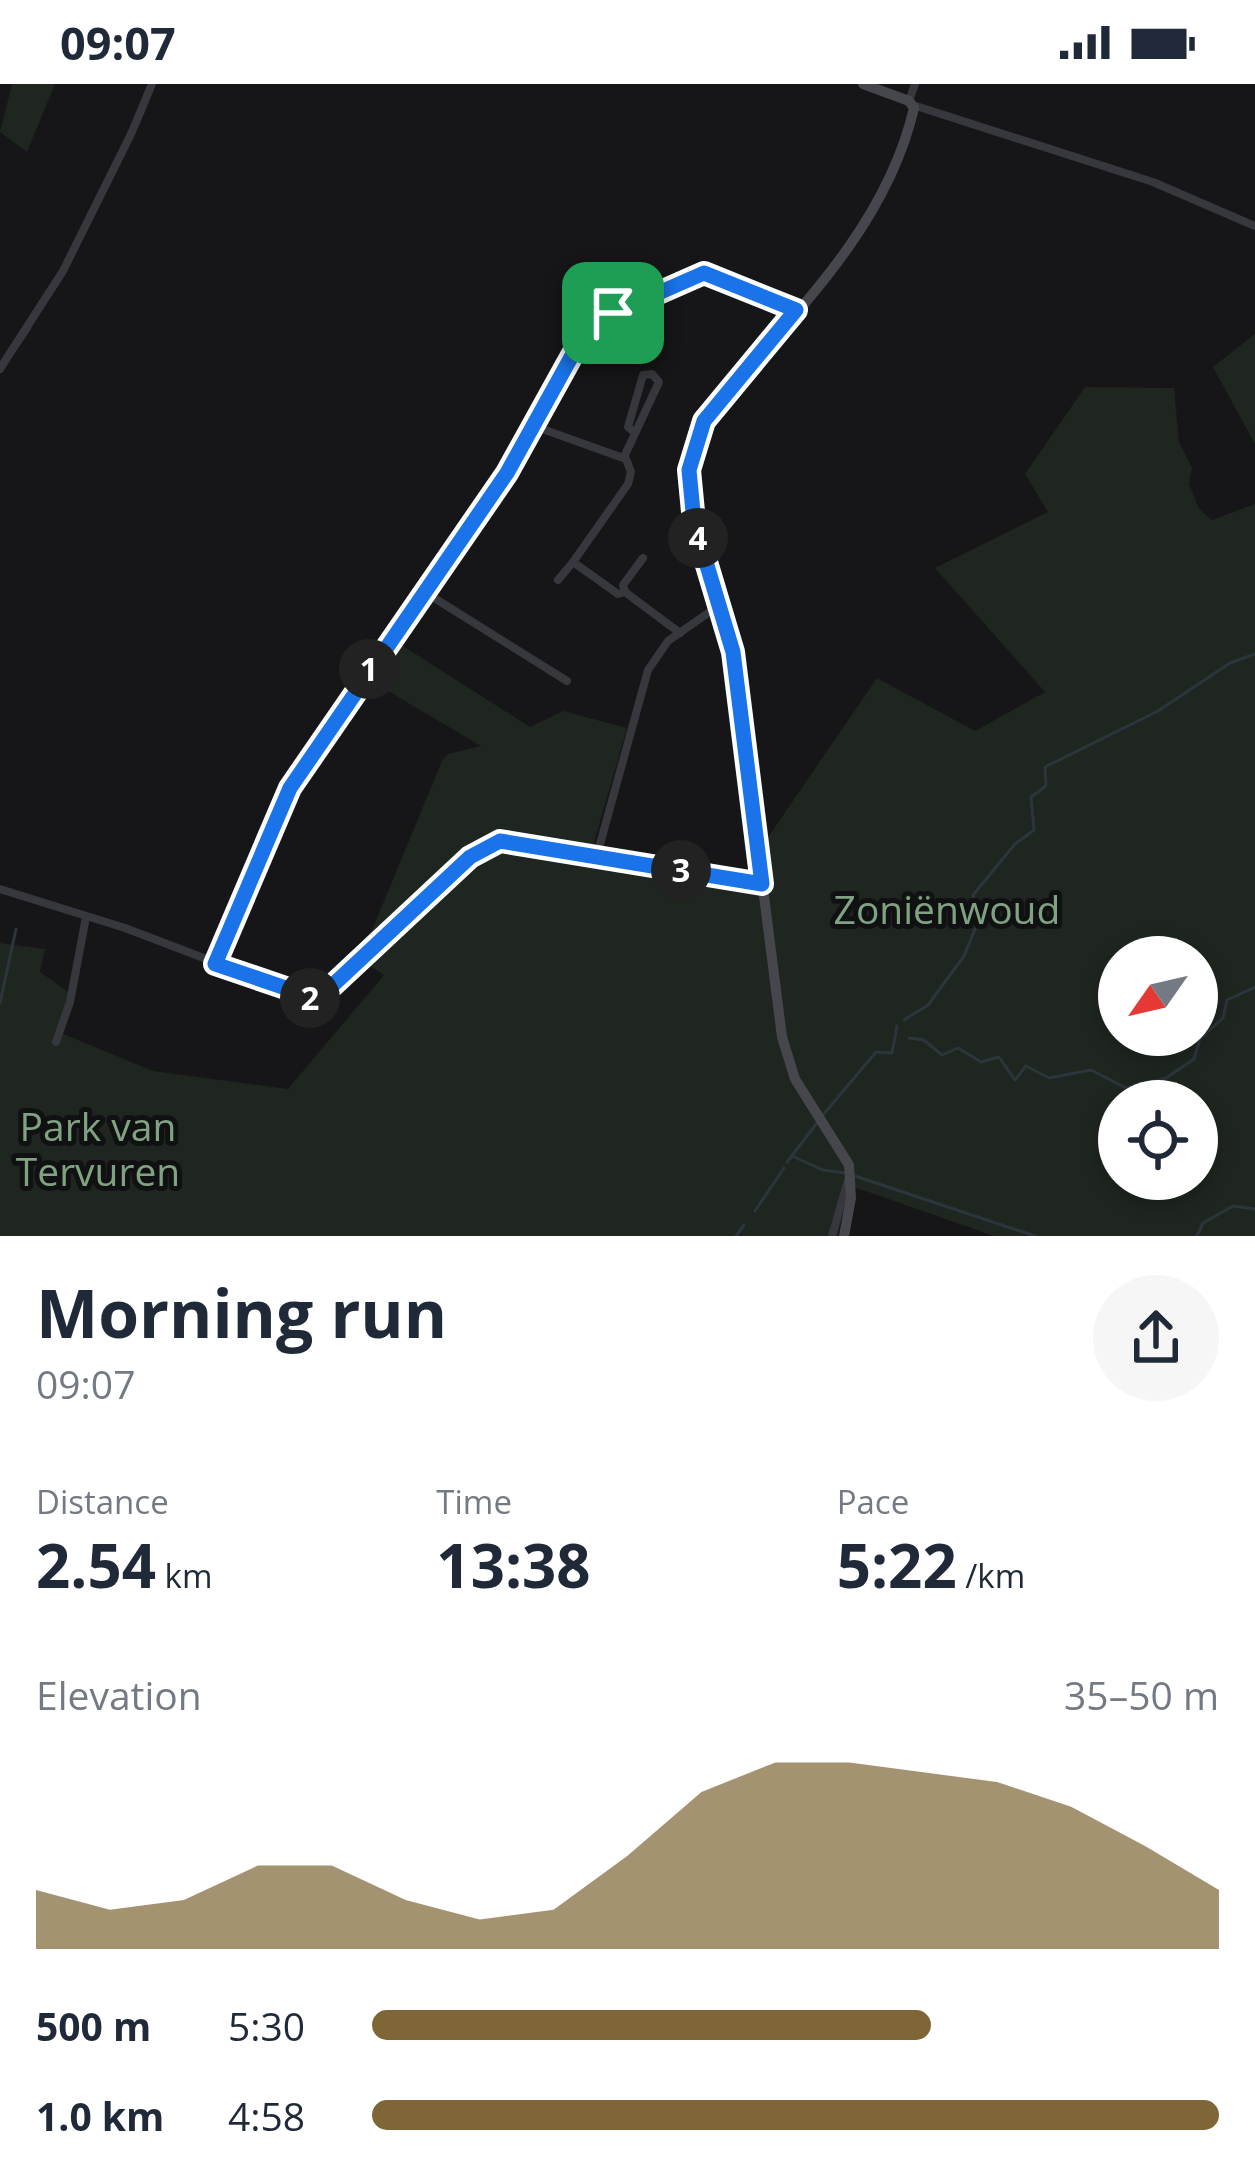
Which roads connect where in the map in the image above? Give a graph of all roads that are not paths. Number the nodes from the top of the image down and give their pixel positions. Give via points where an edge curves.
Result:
1 (152, 84) edge
2 (863, 84) edge
3 (915, 84) edge
4 (911, 103) junction
5 (1255, 226) edge
6 (796, 310) junction
7 (0, 369) edge
8 (533, 426) junction
9 (634, 432) junction
10 (624, 457) junction
11 (643, 558) dead end
12 (572, 562) junction
13 (558, 580) dead end
14 (423, 591) junction
15 (625, 592) junction
16 (722, 604) junction
17 (680, 634) junction
18 (567, 681) dead end
19 (597, 855) junction
20 (762, 884) junction
21 (0, 889) edge
22 (86, 917) junction
23 (215, 964) junction
24 (56, 1042) dead end
25 (850, 1171) junction
26 (832, 1236) edge
27 (844, 1236) edge

1 - 7 street via 63,272
2 - 4 street
3 - 4 street
4 - 5 street via 1153,182
4 - 6 street via 867,223
6 - 8 street via 721,276 689,276 586,333
6 - 16 street via 714,406 691,453 694,522
8 - 10 street
8 - 14 street
9 - 9 street via 659,382 652,374 643,375 631,406
9 - 10 street
10 - 12 street via 628,484
11 - 15 street
12 - 13 street
12 - 15 street
14 - 18 street
14 - 23 street via 290,788
15 - 17 street
16 - 17 street
16 - 20 street
17 - 19 street via 647,670
19 - 20 street
19 - 23 street via 500,841 483,847 318,999
20 - 25 street via 791,1069
21 - 22 street
22 - 23 street
22 - 24 street
25 - 26 street
25 - 27 street

